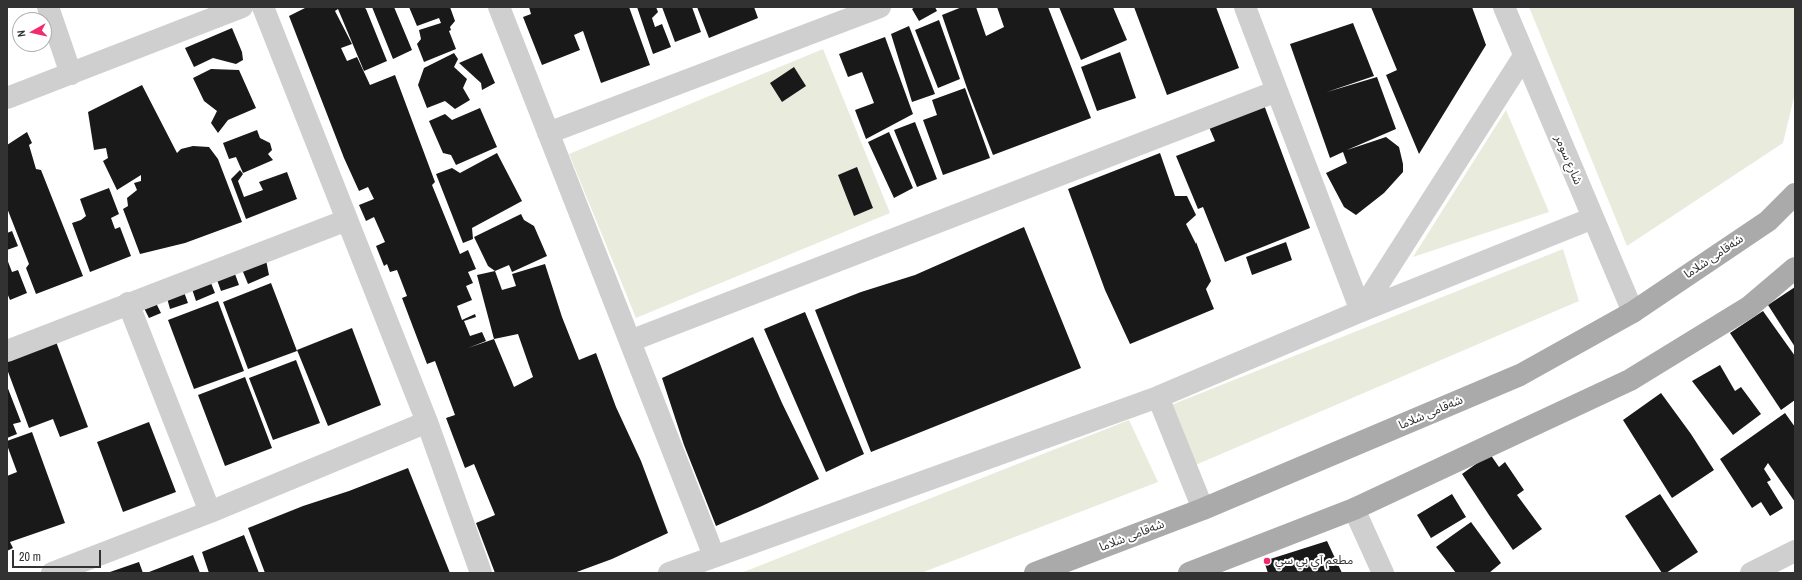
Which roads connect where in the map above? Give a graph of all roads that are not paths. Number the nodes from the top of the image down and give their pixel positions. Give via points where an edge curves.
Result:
1 (48, 7) edge
2 (242, 7) edge
3 (263, 7) edge
4 (499, 7) edge
5 (880, 7) edge
6 (1245, 7) edge
7 (1504, 7) edge
8 (1524, 56) junction
9 (71, 74) junction
10 (1277, 91) junction
11 (7, 98) edge
12 (548, 133) junction
13 (1795, 194) edge
14 (1593, 218) junction
15 (347, 220) junction
16 (1795, 268) edge
17 (128, 303) junction
18 (1361, 312) junction
19 (1632, 312) junction
20 (630, 341) junction
21 (7, 351) edge
22 (1158, 397) junction
23 (426, 422) junction
24 (1203, 509) junction
25 (1354, 509) junction
26 (210, 512) junction
27 (1795, 551) edge
28 (714, 556) junction
29 (52, 573) edge
30 (481, 573) edge
31 (669, 573) edge
32 (1035, 573) edge
33 (1189, 573) edge
34 (1383, 573) edge
35 (1750, 573) edge

1 - 9 street
2 - 9 street
3 - 15 street
4 - 12 street
5 - 12 street
6 - 10 street
7 - 8 street, شارع سومر
8 - 14 street, شارع سومر
8 - 18 street
9 - 11 street
10 - 18 street
10 - 20 street
12 - 20 street
13 - 19 main road, شەقامی شلاما via 1768,221
14 - 18 street
14 - 19 street, شارع سومر
15 - 17 street
15 - 23 street
16 - 25 main road via 1749,307 1630,380
17 - 21 street
17 - 26 street
18 - 22 street
19 - 24 main road, شەقامی شلاما via 1520,375
20 - 28 street
22 - 24 street
22 - 28 street
23 - 26 street
23 - 30 street
24 - 32 main road, شەقامی شلاما
25 - 33 main road
25 - 34 street
26 - 29 street
27 - 35 street
28 - 31 street

